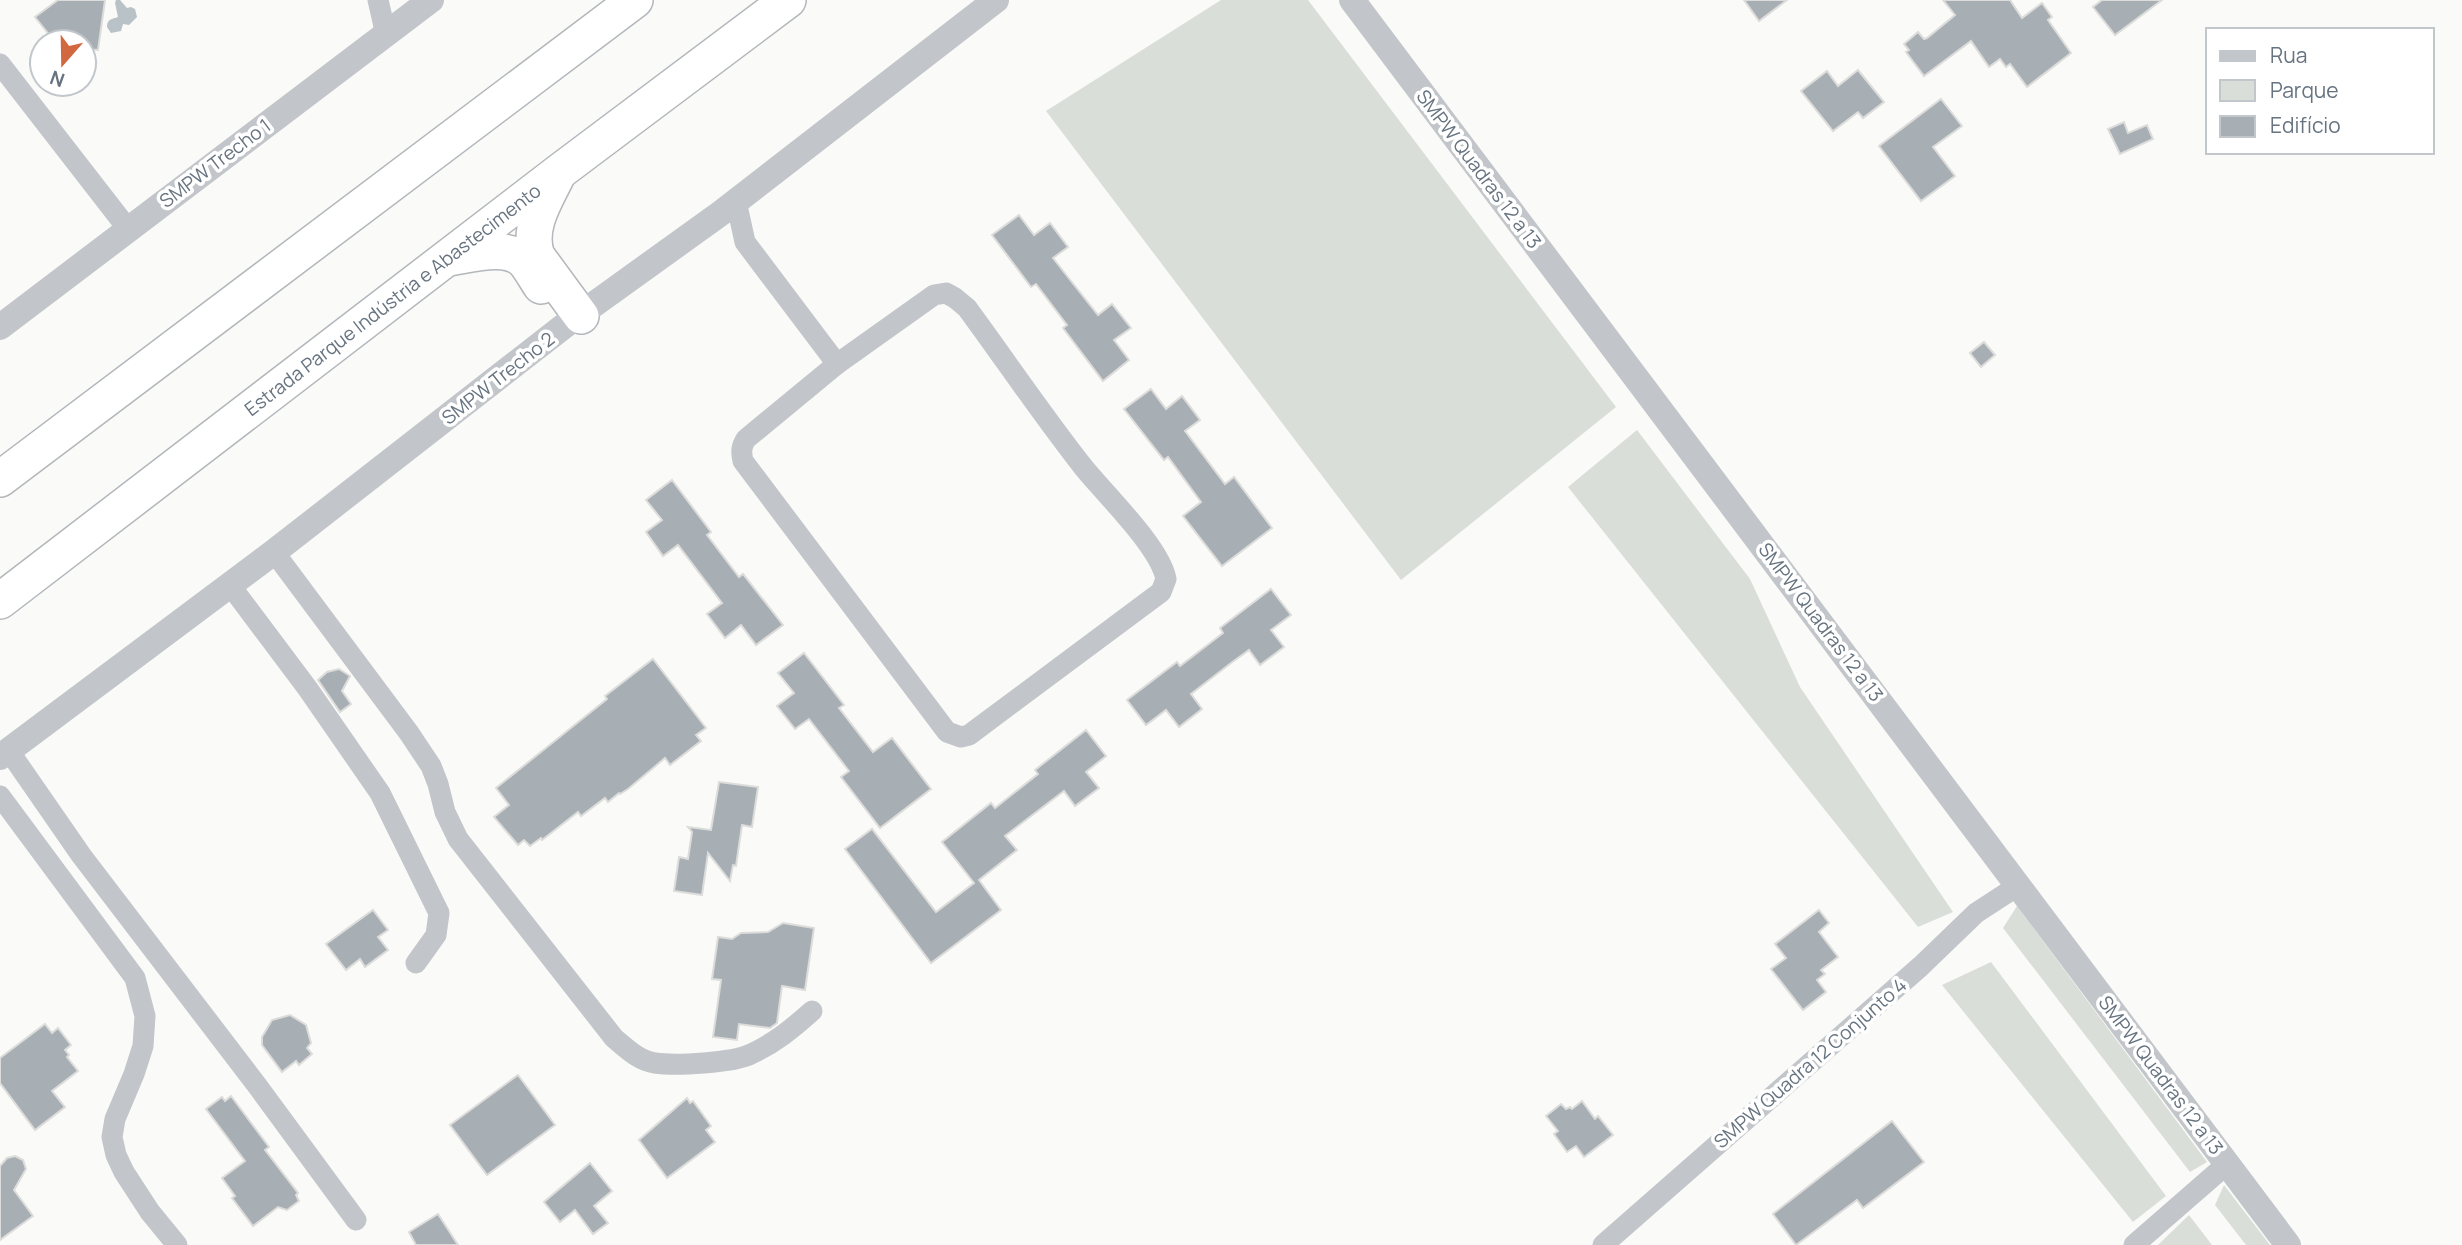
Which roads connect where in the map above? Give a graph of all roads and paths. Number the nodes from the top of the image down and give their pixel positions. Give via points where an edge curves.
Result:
1 (378, 0) edge
2 (788, 0) edge
3 (996, 0) edge
4 (1352, 0) edge
5 (632, 1) edge
6 (423, 2) edge
7 (386, 35) junction
8 (0, 64) edge
9 (559, 172) junction
10 (736, 201) junction
11 (708, 223) junction
12 (128, 229) junction
13 (745, 242) junction
14 (449, 258) junction
15 (572, 321) junction
16 (0, 327) edge
17 (837, 364) junction
18 (0, 479) edge
19 (274, 552) junction
20 (230, 585) junction
21 (0, 601) edge
22 (4, 754) edge
23 (0, 796) edge
24 (2019, 885) junction
25 (416, 963) dead end
26 (812, 1011) dead end
27 (2227, 1164) junction
28 (356, 1220) dead end
29 (177, 1245) edge
30 (1603, 1245) edge
31 (2134, 1245) edge
32 (2288, 1245) edge

1 - 7 street
2 - 9 highway, Estrada Parque Indústria e Abastecimento
3 - 10 street, SMPW Trecho 2
4 - 24 street, SMPW Quadras 12 a 13
5 - 18 highway
6 - 7 street, SMPW Trecho 1
7 - 12 street, SMPW Trecho 1
8 - 12 street
9 - 14 highway, Estrada Parque Indústria e Abastecimento
9 - 15 highway via 538,217 533,245
10 - 11 street, SMPW Trecho 2
10 - 13 street
11 - 13 street
11 - 15 street, SMPW Trecho 2
12 - 16 street, SMPW Trecho 1
13 - 17 street
14 - 15 highway via 506,252 518,256
14 - 21 highway, Estrada Parque Indústria e Abastecimento
15 - 19 street, SMPW Trecho 2
17 - 17 street via 746,439 743,461 947,732 969,735 1163,588 1164,573 1147,543 955,298 946,293 934,295
19 - 20 street, SMPW Trecho 2
19 - 26 street via 431,766 458,839 614,1038 634,1055 653,1063 721,1061 748,1056 783,1037
20 - 22 street, SMPW Trecho 2
20 - 25 street via 380,793 439,913 436,935
22 - 28 street
23 - 29 street via 135,978 145,1016 143,1046 114,1119 112,1137 124,1172
24 - 27 street, SMPW Quadras 12 a 13
24 - 30 street, SMPW Quadra 12 Conjunto 4 via 1976,913
27 - 31 street
27 - 32 street, SMPW Quadras 12 a 13

